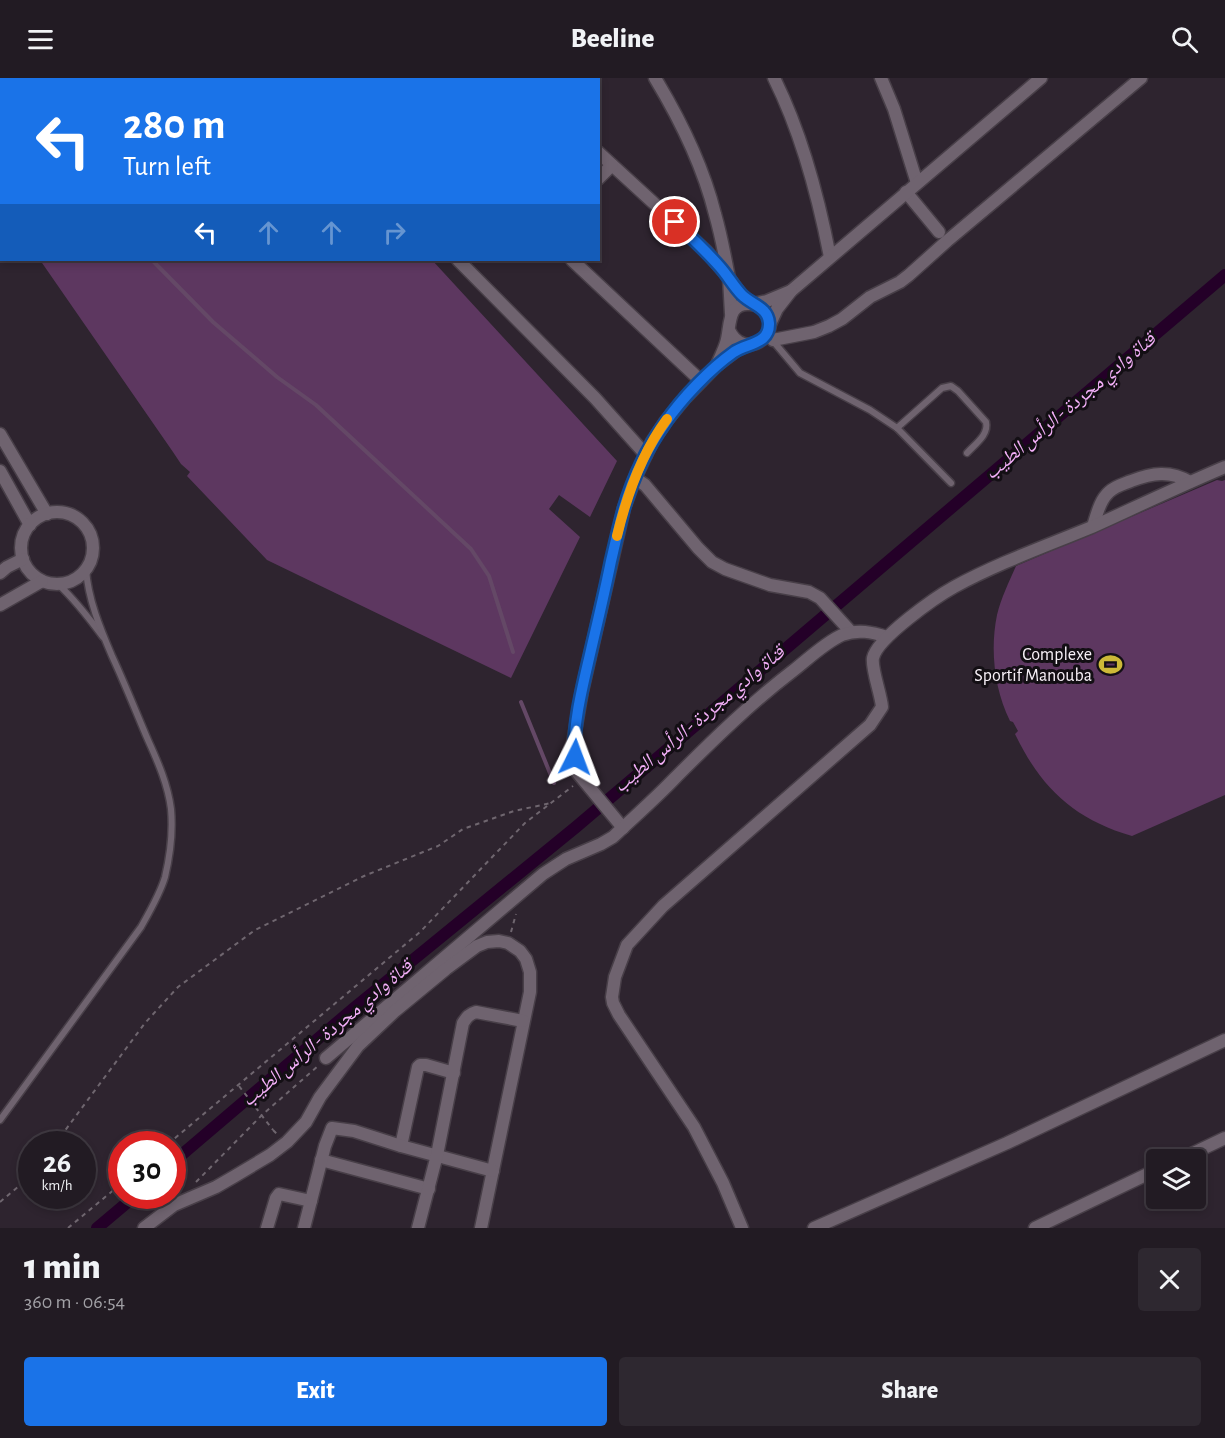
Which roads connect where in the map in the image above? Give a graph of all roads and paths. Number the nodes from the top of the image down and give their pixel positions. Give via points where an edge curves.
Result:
1 (655, 78) edge
2 (774, 78) edge
3 (881, 78) edge
4 (1041, 78) edge
5 (1141, 78) edge
6 (600, 154) edge
7 (612, 165) junction
8 (600, 177) edge
9 (917, 183) junction
10 (906, 192) junction
11 (939, 232) dead end
12 (830, 257) junction
13 (459, 261) edge
14 (573, 261) edge
15 (729, 278) junction
16 (791, 291) junction
17 (753, 304) junction
18 (731, 314) junction
19 (729, 330) junction
20 (769, 333) junction
21 (748, 345) junction
22 (717, 365) junction
23 (701, 381) junction
24 (897, 428) junction
25 (0, 434) edge
26 (967, 453) dead end
27 (646, 455) junction
28 (1225, 467) edge
29 (0, 471) edge
30 (635, 478) junction
31 (1190, 482) junction
32 (951, 483) dead end
33 (47, 514) junction
34 (30, 525) junction
35 (1093, 526) junction
36 (23, 559) junction
37 (86, 569) junction
38 (0, 573) edge
39 (42, 581) junction
40 (58, 584) junction
41 (0, 605) edge
42 (847, 628) junction
43 (887, 637) junction
44 (108, 645) junction
45 (582, 778) junction
46 (551, 803) junction
47 (620, 824) junction
48 (516, 913) dead end
49 (508, 943) junction
50 (523, 1021) junction
51 (1225, 1040) edge
52 (327, 1058) joint
53 (454, 1073) junction
54 (239, 1086) junction
55 (0, 1120) edge
56 (273, 1130) dead end
57 (65, 1131) edge
58 (184, 1131) edge
59 (1225, 1138) edge
60 (400, 1146) junction
61 (1202, 1149) edge
62 (437, 1155) junction
63 (321, 1160) junction
64 (493, 1171) junction
65 (1146, 1175) edge
66 (18, 1187) edge
67 (190, 1189) dead end
68 (429, 1189) junction
69 (108, 1195) edge
70 (311, 1201) junction
71 (0, 1202) edge
72 (68, 1228) edge
73 (144, 1228) edge
74 (267, 1228) edge
75 (304, 1228) edge
76 (418, 1228) edge
77 (481, 1228) edge
78 (742, 1228) edge
79 (814, 1228) edge
80 (1035, 1228) edge

1 - 15 street via 698,161 715,213
2 - 12 street via 810,171
3 - 9 street
4 - 9 street
5 - 20 street via 900,282 814,332
6 - 7 street
7 - 8 street
7 - 15 street via 706,251
9 - 10 street
10 - 11 street
10 - 12 street
12 - 16 street
13 - 27 street
14 - 23 street
15 - 17 street
15 - 18 street
16 - 17 street
16 - 20 street via 777,309
17 - 18 street via 739,306
17 - 20 street via 765,311
18 - 19 street
19 - 21 street via 736,340
19 - 22 street
20 - 21 street
20 - 24 lane via 800,373
21 - 22 street
22 - 23 street
23 - 27 street via 666,421
24 - 26 lane via 942,388 951,386 987,425 986,432
24 - 32 lane
25 - 33 street
27 - 30 street
28 - 31 street
29 - 34 street
30 - 42 street via 712,562 770,585 809,592 820,598
30 - 45 street via 624,508 582,691 573,743 576,771
31 - 35 street
31 - 35 street via 1176,475 1156,473 1120,485 1102,500
33 - 34 street
33 - 37 street via 62,512 85,525 93,548
34 - 36 street via 23,537
35 - 43 street via 952,588
36 - 38 street
36 - 39 street
37 - 40 street via 74,580
37 - 44 lane via 93,607
39 - 40 street
39 - 41 street
40 - 44 lane
42 - 43 street
42 - 47 street via 752,704
43 - 78 street via 873,658 882,707 870,725 663,906 627,945 615,977 612,997 619,1015 694,1127
44 - 55 lane via 166,786 171,834 164,879 141,927
45 - 46 path
45 - 47 street
46 - 54 path via 525,823 420,932
46 - 57 path via 463,829 438,846 364,876 255,930 178,987 145,1023
47 - 52 street via 608,841 543,874
48 - 49 path
49 - 50 street via 520,951 530,972
49 - 73 street via 493,941 477,946 395,1011 358,1046 306,1122 287,1142 236,1176 174,1205
50 - 53 street via 471,1013 464,1023
50 - 64 street
51 - 79 street
52 - 67 path via 262,1115
53 - 60 street via 426,1065 418,1067
53 - 62 street
54 - 56 path, bridge
54 - 58 path
59 - 61 street
60 - 62 street
60 - 63 street via 332,1128
62 - 64 street
62 - 68 street
63 - 68 street
63 - 70 street
64 - 77 street
65 - 80 street
66 - 71 path
68 - 76 street
69 - 72 path
70 - 74 street via 279,1194
70 - 75 street

